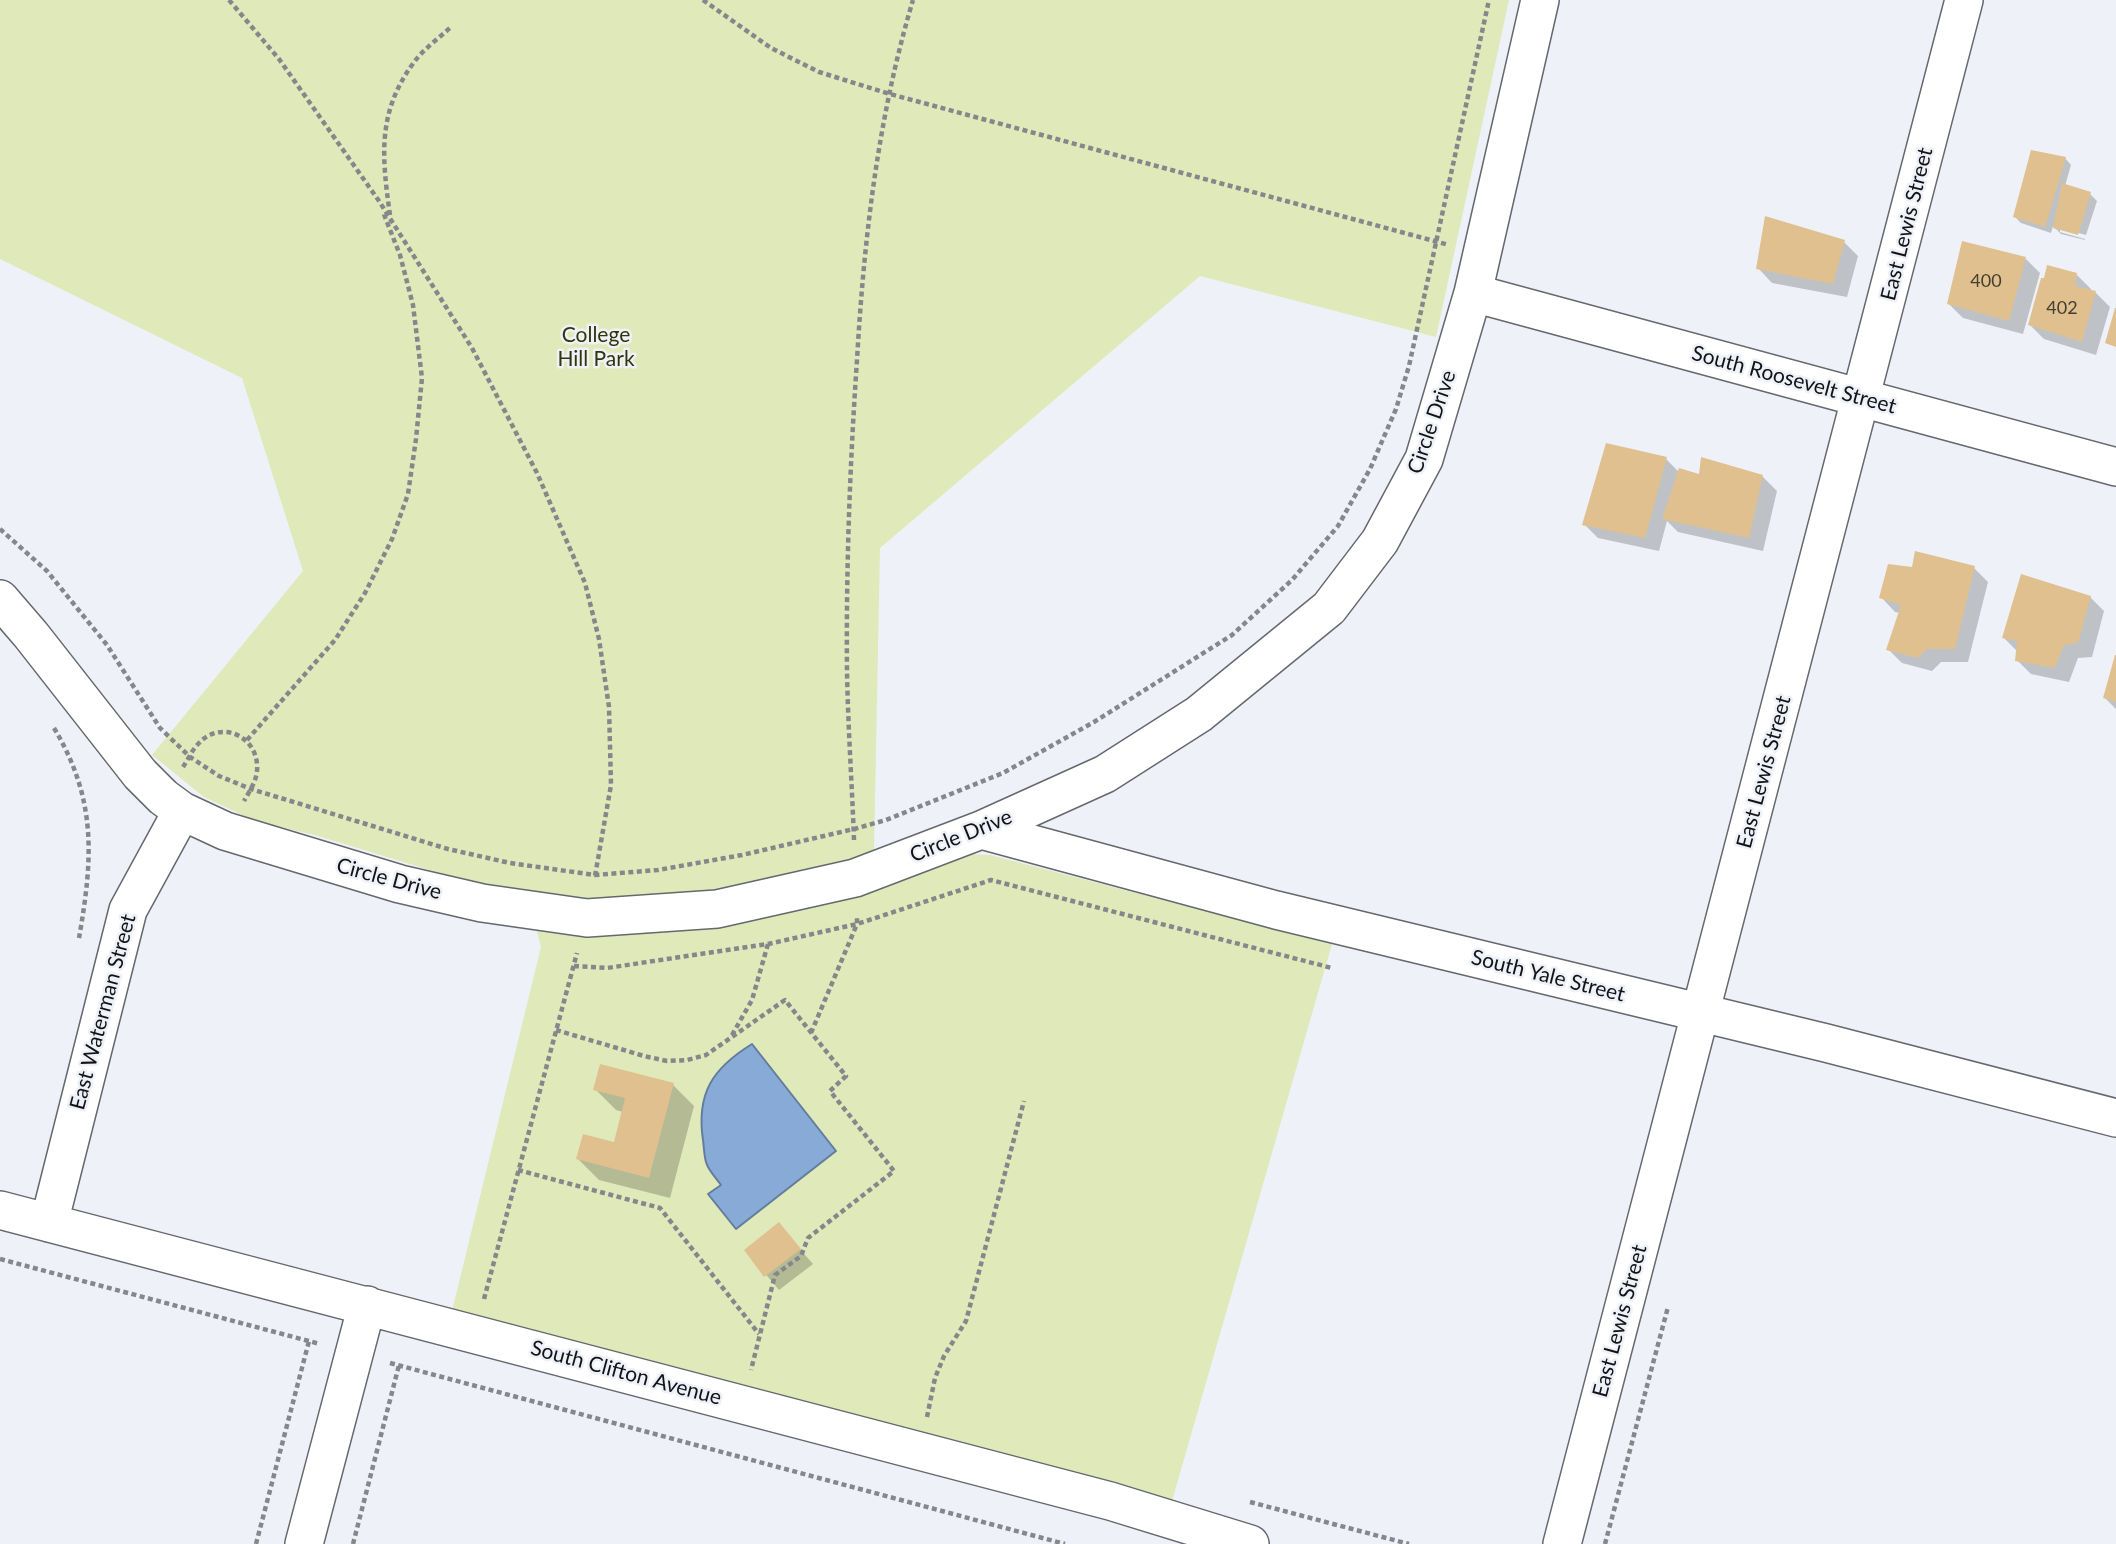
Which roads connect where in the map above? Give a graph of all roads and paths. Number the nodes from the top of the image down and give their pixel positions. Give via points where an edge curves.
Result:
1 (229, 0) edge
2 (703, 0) edge
3 (913, 0) edge
4 (1489, 0) edge
5 (1540, 0) edge
6 (1964, 0) edge
7 (451, 27) dead end
8 (890, 94) junction
9 (379, 201) junction
10 (390, 219) junction
11 (1437, 241) junction
12 (1482, 254) junction
13 (1473, 293) junction
14 (1862, 398) junction
15 (2116, 467) edge
16 (0, 529) edge
17 (0, 599) edge
18 (48, 719) dead end
19 (247, 740) junction
20 (190, 757) junction
21 (251, 789) junction
22 (173, 804) junction
23 (854, 829) junction
24 (981, 830) junction
25 (225, 831) junction
26 (595, 875) junction
27 (855, 878) junction
28 (587, 918) junction
29 (857, 923) junction
30 (79, 938) dead end
31 (768, 944) junction
32 (573, 966) junction
33 (1332, 968) dead end
34 (1700, 1013) junction
35 (556, 1030) junction
36 (811, 1033) junction
37 (730, 1038) junction
38 (1024, 1101) dead end
39 (2116, 1118) edge
40 (518, 1170) junction
41 (0, 1210) edge
42 (49, 1223) junction
43 (0, 1259) edge
44 (367, 1305) junction
45 (1668, 1307) dead end
46 (475, 1333) junction
47 (759, 1334) junction
48 (309, 1341) junction
49 (354, 1353) junction
50 (399, 1365) junction
51 (743, 1405) junction
52 (927, 1418) dead end
53 (256, 1544) edge
54 (304, 1544) edge
55 (352, 1544) edge
56 (1065, 1544) edge
57 (1250, 1544) edge
58 (1562, 1544) edge
59 (1605, 1544) edge

1 - 9 path via 279,59
2 - 8 path via 771,48 819,72
3 - 8 path
4 - 11 path
5 - 12 street, Circle Drive
6 - 14 street, East Lewis Street
7 - 10 path via 412,63 389,106 383,142
8 - 11 path
8 - 23 path via 872,186 849,477 847,672
9 - 10 path
9 - 19 path via 413,305 422,378 408,494 393,539 335,640
10 - 26 path via 472,348 537,473 584,583 599,639 609,707 611,785
11 - 12 path
11 - 23 path via 1396,409 1338,526 1292,580 1232,635 1094,722 1003,773
12 - 13 street, Circle Drive
13 - 14 street, South Roosevelt Street
13 - 24 street, Circle Drive via 1424,459 1380,541 1329,608 1199,714 1105,774
14 - 15 street, South Roosevelt Street
14 - 34 street, East Lewis Street
16 - 20 path via 47,571 99,634 159,728
17 - 22 street, Circle Drive via 140,774
18 - 30 path via 70,754 89,827 89,883
19 - 20 path via 221,731 197,744
19 - 21 path via 256,758
20 - 21 path
20 - 22 path
21 - 25 path
21 - 26 path via 448,849
22 - 25 street, Circle Drive
22 - 42 street, East Waterman Street via 128,910
23 - 26 path via 658,870
23 - 27 path
24 - 27 street, Circle Drive
24 - 34 street, South Yale Street via 1276,910
25 - 28 street, Circle Drive via 400,884 482,903
26 - 28 path
27 - 28 street, Circle Drive via 717,909
27 - 29 path
28 - 32 path
29 - 31 path
29 - 33 path via 992,880
29 - 36 path
31 - 32 path via 607,968
31 - 37 path via 752,1000
32 - 35 path
34 - 39 street, South Yale Street
34 - 58 street, East Lewis Street
35 - 37 path via 667,1061 706,1055
35 - 40 path
36 - 37 path via 785,1000
36 - 47 path via 846,1076 830,1091 894,1171 808,1238 801,1255 775,1275
38 - 52 path via 965,1321 939,1367
40 - 46 path
40 - 47 path via 660,1209
41 - 42 street, South Clifton Avenue
42 - 44 street, South Clifton Avenue
43 - 48 path
44 - 46 street, South Clifton Avenue
44 - 49 street
45 - 59 path
46 - 51 street, South Clifton Avenue
47 - 51 path
48 - 49 path
48 - 53 path
49 - 50 path
49 - 54 street
50 - 55 path
50 - 56 path
51 - 57 street, South Clifton Avenue via 1110,1501

